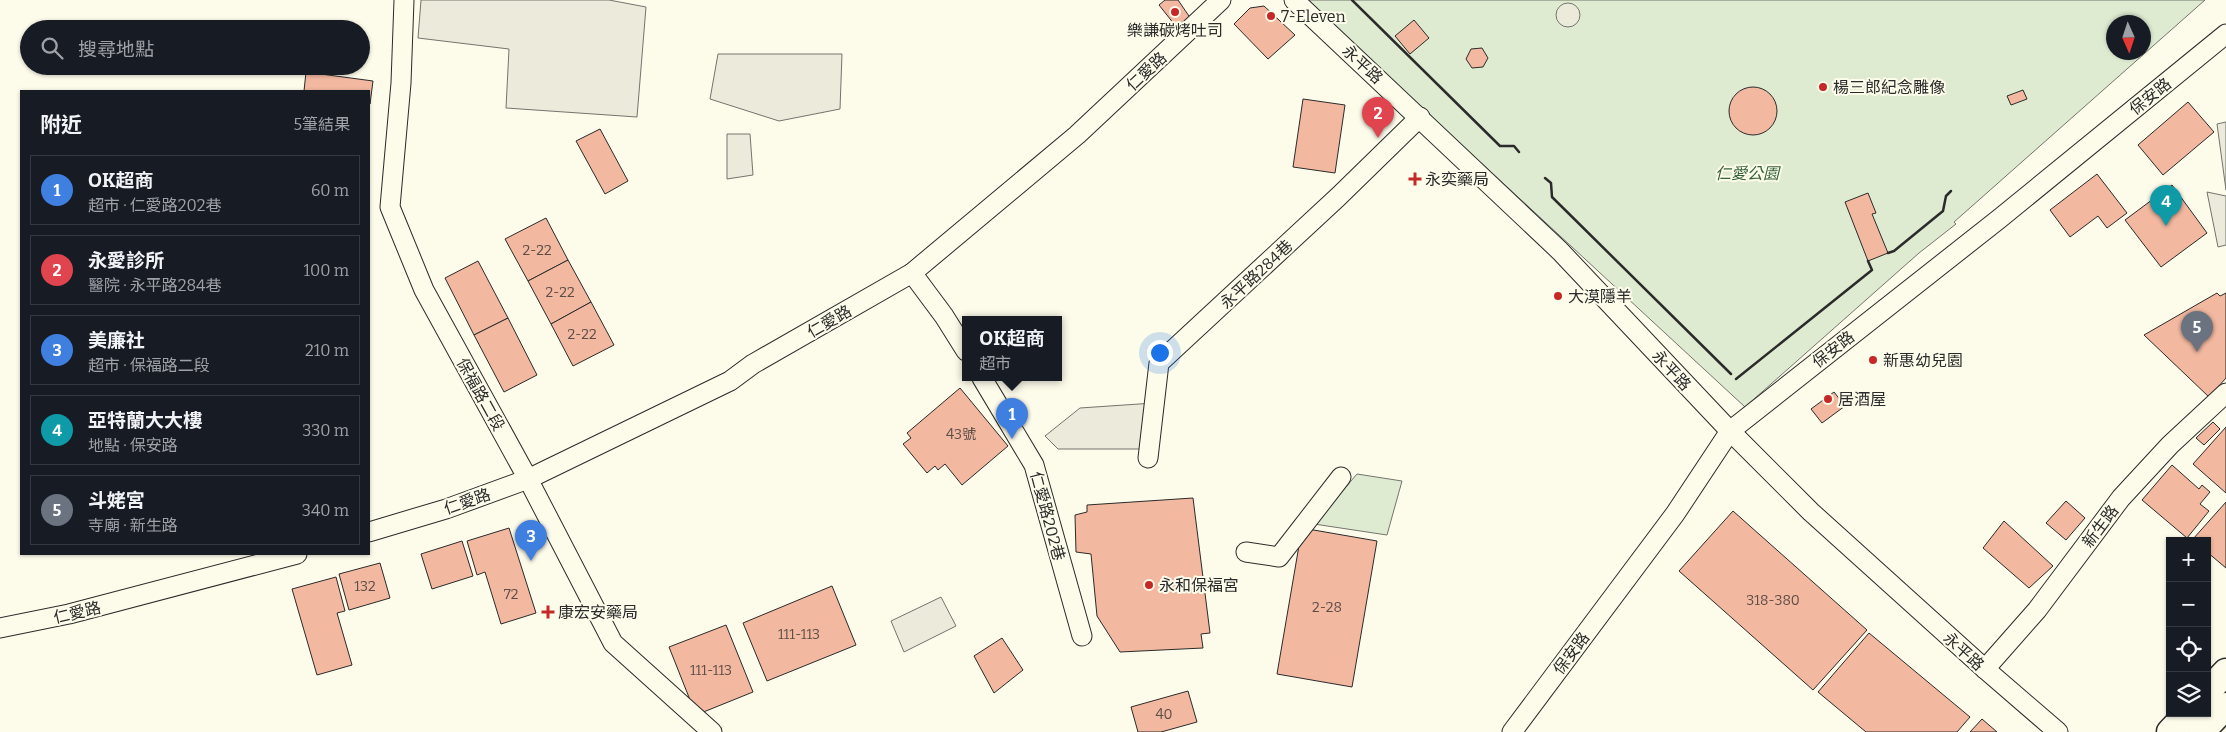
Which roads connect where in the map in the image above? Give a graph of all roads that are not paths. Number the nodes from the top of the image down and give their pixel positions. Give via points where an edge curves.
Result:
1 (404, 0) edge
2 (1221, 0) edge
3 (1294, 0) edge
4 (2226, 34) edge
5 (1420, 117) junction
6 (912, 273) junction
7 (962, 345) edge
8 (984, 381) edge
9 (2226, 393) edge
10 (1730, 431) junction
11 (1148, 458) dead end
12 (1341, 477) dead end
13 (528, 479) junction
14 (370, 532) edge
15 (1246, 552) dead end
16 (293, 555) edge
17 (0, 628) edge
18 (1082, 636) dead end
19 (1984, 669) junction
20 (2226, 672) edge
21 (2211, 688) edge
22 (2226, 706) edge
23 (2184, 717) edge
24 (712, 732) edge
25 (1512, 732) edge
26 (2058, 732) edge
27 (2170, 732) edge
28 (2201, 732) edge

1 - 13 street, 保福路二段 via 401,83 390,207 424,290
2 - 6 street, 仁愛路 via 1077,135
3 - 5 street, 永平路
4 - 10 street, 保安路 via 1986,230
5 - 10 street, 永平路 via 1560,251
5 - 11 street, 永平路284巷 via 1159,363
6 - 7 street
6 - 13 street, 仁愛路 via 753,364 730,381
8 - 18 street, 仁愛路202巷 via 1034,464
9 - 19 street, 新生路 via 2170,445 2121,498 2037,610
10 - 19 street, 永平路 via 1811,512
10 - 25 street, 保安路 via 1675,514
12 - 15 street via 1280,557
13 - 14 street, 仁愛路 via 446,509
13 - 24 street, 保福路二段 via 613,643
16 - 17 street, 仁愛路 via 69,614
19 - 26 street, 永平路
20 - 21 main road
22 - 28 main road
23 - 27 main road

